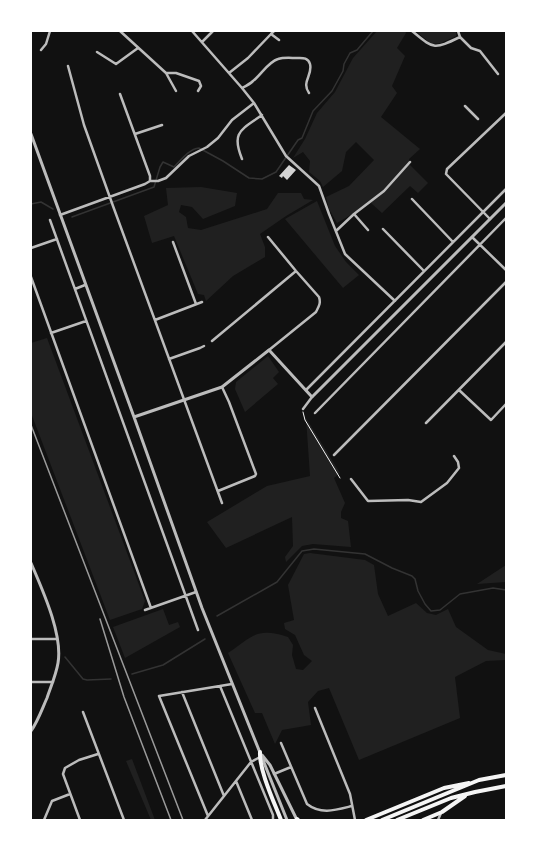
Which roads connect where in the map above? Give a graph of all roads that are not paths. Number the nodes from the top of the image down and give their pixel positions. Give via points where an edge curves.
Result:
1 (50, 31) edge
2 (120, 31) edge
3 (192, 31) edge
4 (213, 31) edge
5 (274, 31) edge
6 (412, 31) edge
7 (458, 31) edge
8 (271, 34) junction
9 (460, 37) junction
10 (279, 40) dead end
11 (202, 42) junction
12 (138, 48) junction
13 (41, 50) dead end
14 (97, 52) dead end
15 (68, 66) dead end
16 (166, 73) junction
17 (229, 73) junction
18 (498, 74) dead end
19 (242, 88) junction
20 (176, 91) dead end
21 (198, 91) dead end
22 (309, 93) dead end
23 (120, 94) dead end
24 (254, 103) junction
25 (465, 106) dead end
26 (506, 113) edge
27 (262, 115) junction
28 (478, 119) dead end
29 (162, 125) dead end
30 (31, 134) edge
31 (135, 134) junction
32 (242, 159) dead end
33 (410, 162) dead end
34 (150, 181) junction
35 (506, 189) edge
36 (110, 199) junction
37 (412, 200) dead end
38 (506, 203) edge
39 (482, 212) junction
40 (354, 214) junction
41 (60, 216) junction
42 (506, 218) edge
43 (490, 219) junction
44 (50, 220) dead end
45 (383, 229) dead end
46 (368, 230) dead end
47 (336, 231) junction
48 (268, 236) dead end
49 (472, 237) junction
50 (57, 239) junction
51 (173, 242) dead end
52 (453, 242) junction
53 (480, 244) junction
54 (31, 248) edge
55 (506, 270) edge
56 (296, 271) junction
57 (424, 271) junction
58 (31, 277) edge
59 (506, 282) edge
60 (85, 285) junction
61 (75, 289) junction
62 (395, 301) junction
63 (202, 302) dead end
64 (196, 304) junction
65 (155, 320) junction
66 (86, 321) junction
67 (51, 333) junction
68 (212, 340) dead end
69 (506, 342) edge
70 (204, 346) dead end
71 (269, 350) junction
72 (169, 359) junction
73 (222, 387) junction
74 (306, 390) junction
75 (459, 390) junction
76 (312, 397) junction
77 (184, 400) junction
78 (506, 404) edge
79 (303, 409) road end
80 (315, 413) dead end
81 (134, 417) junction
82 (426, 423) dead end
83 (334, 455) dead end
84 (454, 456) dead end
85 (351, 479) dead end
86 (218, 491) junction
87 (222, 503) dead end
88 (31, 563) edge
89 (196, 592) junction
90 (186, 595) junction
91 (151, 608) junction
92 (145, 610) dead end
93 (198, 630) dead end
94 (31, 639) edge
95 (57, 639) junction
96 (31, 682) edge
97 (53, 682) junction
98 (232, 684) junction
99 (220, 686) junction
100 (182, 692) junction
101 (315, 708) dead end
102 (83, 712) dead end
103 (31, 731) edge
104 (281, 743) dead end
105 (260, 752) junction
106 (98, 754) junction
107 (260, 757) junction
108 (251, 762) junction
109 (291, 767) junction
110 (274, 774) junction
111 (506, 775) edge
112 (479, 780) junction
113 (236, 781) junction
114 (506, 786) edge
115 (469, 793) junction
116 (70, 794) junction
117 (224, 796) junction
118 (352, 806) junction
119 (442, 812) junction
120 (208, 816) junction
121 (431, 816) junction
122 (44, 820) edge
123 (80, 820) edge
124 (124, 820) edge
125 (205, 820) edge
126 (252, 820) edge
127 (273, 820) edge
128 (281, 820) edge
129 (287, 820) edge
130 (297, 820) edge
131 (355, 820) edge
132 (366, 820) edge
133 (382, 820) edge
134 (397, 820) edge
135 (423, 820) edge
136 (438, 820) edge

1 - 13 street
2 - 12 street
3 - 11 street
4 - 11 street
5 - 8 street
6 - 9 street via 430,45 442,45
7 - 9 street
8 - 10 street
8 - 17 street
9 - 18 street via 471,48 480,51
11 - 17 street
12 - 14 street via 116,64
12 - 16 street
15 - 36 street via 84,125
16 - 20 street
16 - 21 street via 176,73 199,82
17 - 19 street
19 - 22 street via 280,58 304,58 310,64 306,85
19 - 24 street
23 - 31 street
24 - 27 street
24 - 34 street via 232,120 218,138 189,156 166,178
25 - 28 street
26 - 39 street via 447,168 446,174
27 - 32 street via 238,134 236,142
27 - 47 street via 286,156 319,186
29 - 31 street
30 - 41 street
31 - 34 street
33 - 40 street via 384,191
34 - 36 street
35 - 39 street
36 - 41 street
36 - 65 street
37 - 52 street
38 - 43 street
39 - 43 street
39 - 52 street
40 - 46 street
40 - 47 street
41 - 60 street
42 - 53 street
43 - 49 street
44 - 50 street
45 - 57 street
47 - 62 street via 345,254
48 - 56 street
49 - 53 street
49 - 76 street
50 - 54 street
50 - 61 street
51 - 64 street
52 - 57 street
53 - 55 street
53 - 80 street
56 - 68 street
56 - 71 street via 320,297 320,306
57 - 62 street
58 - 67 street
59 - 83 street
60 - 61 street
60 - 81 street
61 - 66 street
62 - 74 street
63 - 64 street
64 - 65 street
65 - 72 street
66 - 67 street
66 - 90 street
67 - 91 street
69 - 75 street
70 - 72 street
71 - 73 street
71 - 74 street
72 - 77 street
73 - 77 street
73 - 86 street via 256,474
74 - 76 street
75 - 78 street via 490,420
75 - 82 street
76 - 79 street
77 - 81 street
77 - 86 street
81 - 89 street
84 - 85 street via 459,468 447,483 421,502 368,501
86 - 87 street
88 - 95 street via 51,612
89 - 90 street
89 - 98 street
90 - 91 street
90 - 93 street
91 - 92 street
94 - 95 street
95 - 97 street via 59,662
96 - 97 street
97 - 103 street
98 - 99 street
98 - 105 street
99 - 100 street
99 - 108 street
100 - 117 street
100 - 120 street via 158,696
101 - 118 street via 350,794
102 - 106 street
104 - 109 street
105 - 107 main road
105 - 110 street
105 - 129 street
106 - 116 street via 65,768 63,774
106 - 124 street
107 - 108 street
107 - 128 main road
108 - 113 street
108 - 127 street
109 - 110 street
109 - 118 street via 311,808 331,812
110 - 130 street
111 - 112 main road
112 - 132 main road via 444,788
112 - 133 main road
113 - 117 street
113 - 126 street
114 - 115 main road
115 - 119 main road
115 - 134 main road
116 - 122 street via 52,801
116 - 123 street
117 - 120 street
118 - 131 street
119 - 121 main road
119 - 136 street
120 - 125 street
121 - 135 main road
121 - 136 street

